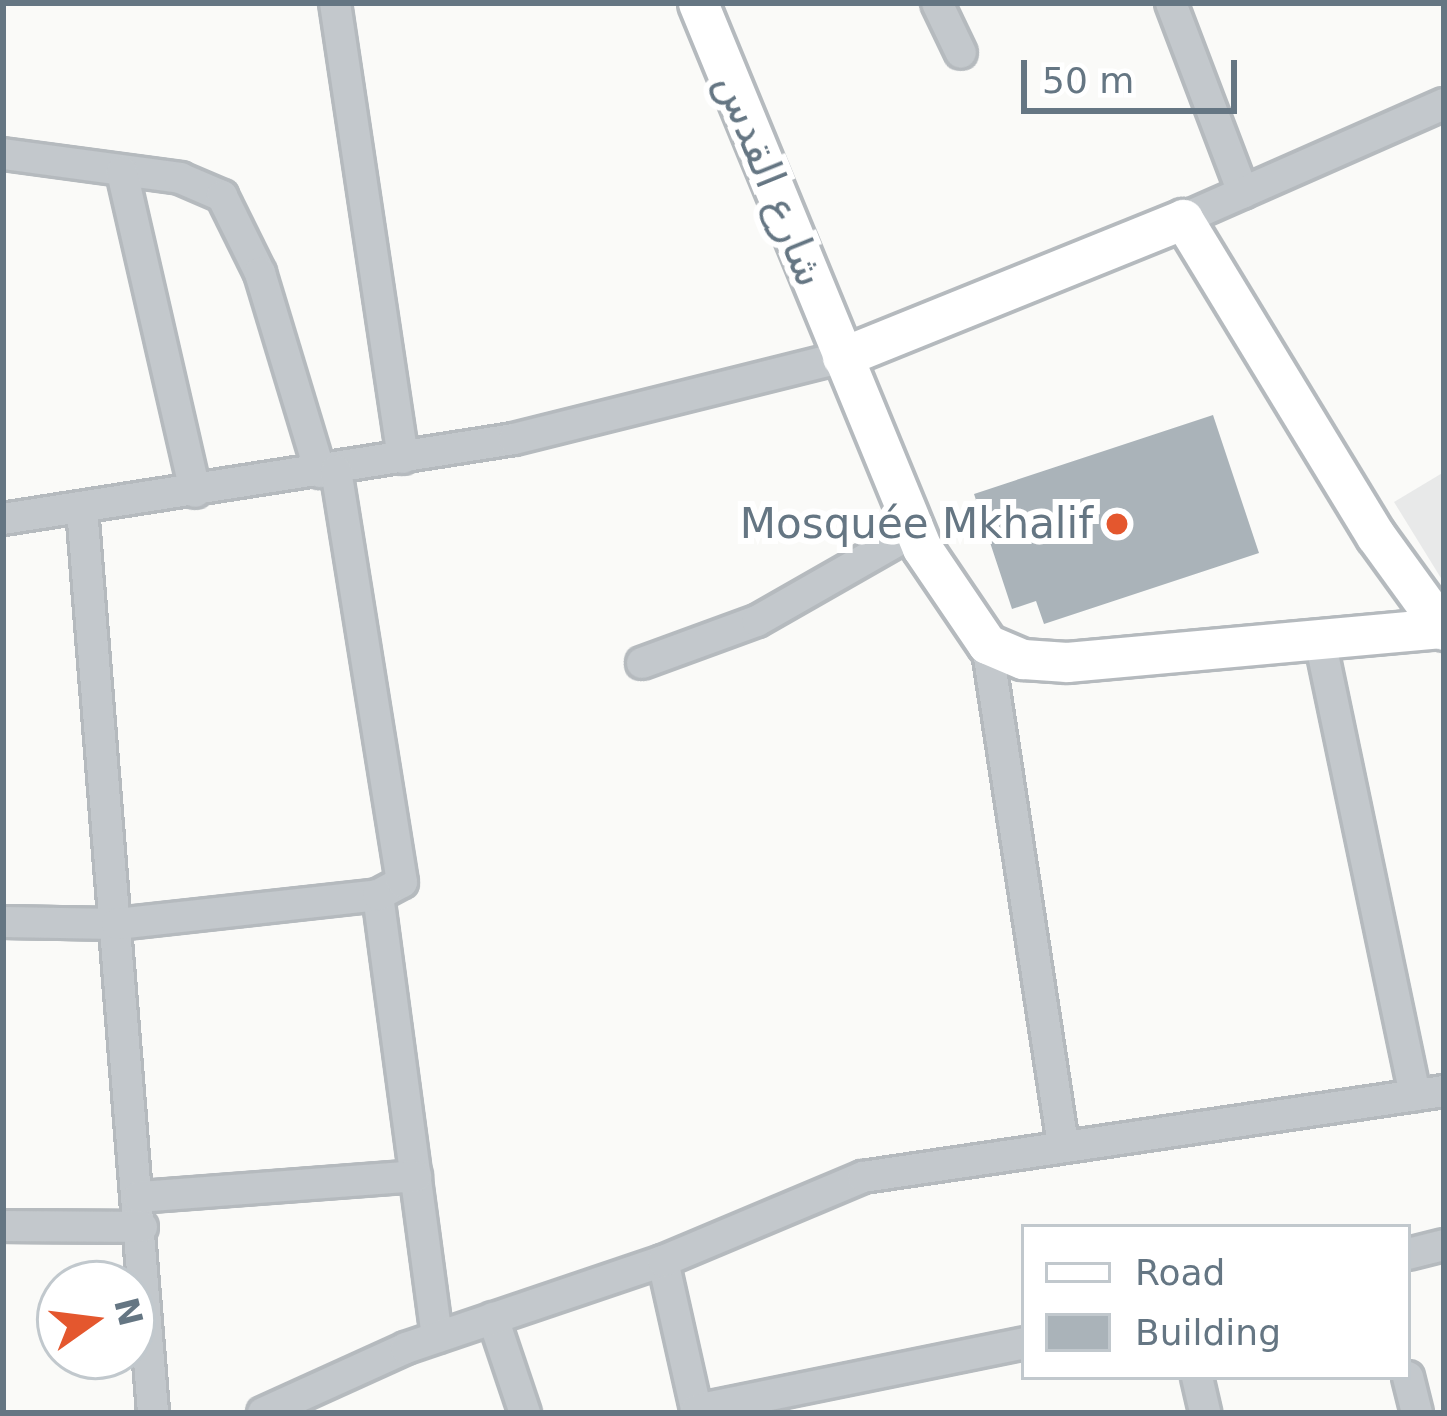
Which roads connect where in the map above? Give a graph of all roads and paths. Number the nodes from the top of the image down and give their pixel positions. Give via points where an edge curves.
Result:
1 (334, 3) edge
2 (698, 3) edge
3 (937, 3) edge
4 (1171, 3) edge
5 (961, 53) dead end
6 (1444, 104) edge
7 (3, 154) edge
8 (122, 172) junction
9 (1243, 193) junction
10 (1183, 219) junction
11 (842, 357) junction
12 (403, 458) junction
13 (328, 471) junction
14 (195, 492) junction
15 (82, 508) junction
16 (3, 519) edge
17 (915, 531) junction
18 (1444, 629) edge
19 (1320, 640) junction
20 (987, 644) junction
21 (642, 663) dead end
22 (378, 895) junction
23 (3, 922) edge
24 (117, 924) junction
25 (1429, 1093) edge
26 (1063, 1145) junction
27 (416, 1176) junction
28 (141, 1212) junction
29 (3, 1226) edge
30 (1444, 1245) edge
31 (1411, 1253) edge
32 (663, 1262) junction
33 (493, 1318) junction
34 (437, 1337) junction
35 (1021, 1344) edge
36 (1198, 1380) edge
37 (1409, 1380) edge
38 (697, 1412) edge
39 (153, 1413) edge
40 (263, 1413) edge
41 (525, 1413) edge
42 (1205, 1413) edge
43 (1417, 1413) edge

1 - 12 street
2 - 11 main road, شارع القدس
3 - 5 street
4 - 9 street
6 - 9 street
7 - 8 street
8 - 13 street via 180,178 222,196
8 - 14 street
9 - 10 street
10 - 11 main road
10 - 18 main road via 1376,536
11 - 12 street via 514,439
11 - 17 main road, شارع القدس
12 - 13 street
13 - 14 street
13 - 22 street via 403,869 397,890
14 - 15 street
15 - 16 street
15 - 24 street
17 - 20 main road, شارع القدس via 964,620
17 - 21 street via 757,621
18 - 19 main road
19 - 20 main road via 1067,662 1023,659
19 - 25 street
20 - 26 street
22 - 24 street
22 - 27 street
23 - 24 street
24 - 28 street
25 - 26 street
26 - 32 street via 863,1177
27 - 28 street
27 - 34 street
28 - 29 street
28 - 39 street
30 - 31 street
32 - 33 street
32 - 38 street
33 - 34 street
33 - 41 street
34 - 40 street
35 - 38 street
36 - 42 street
37 - 43 street

